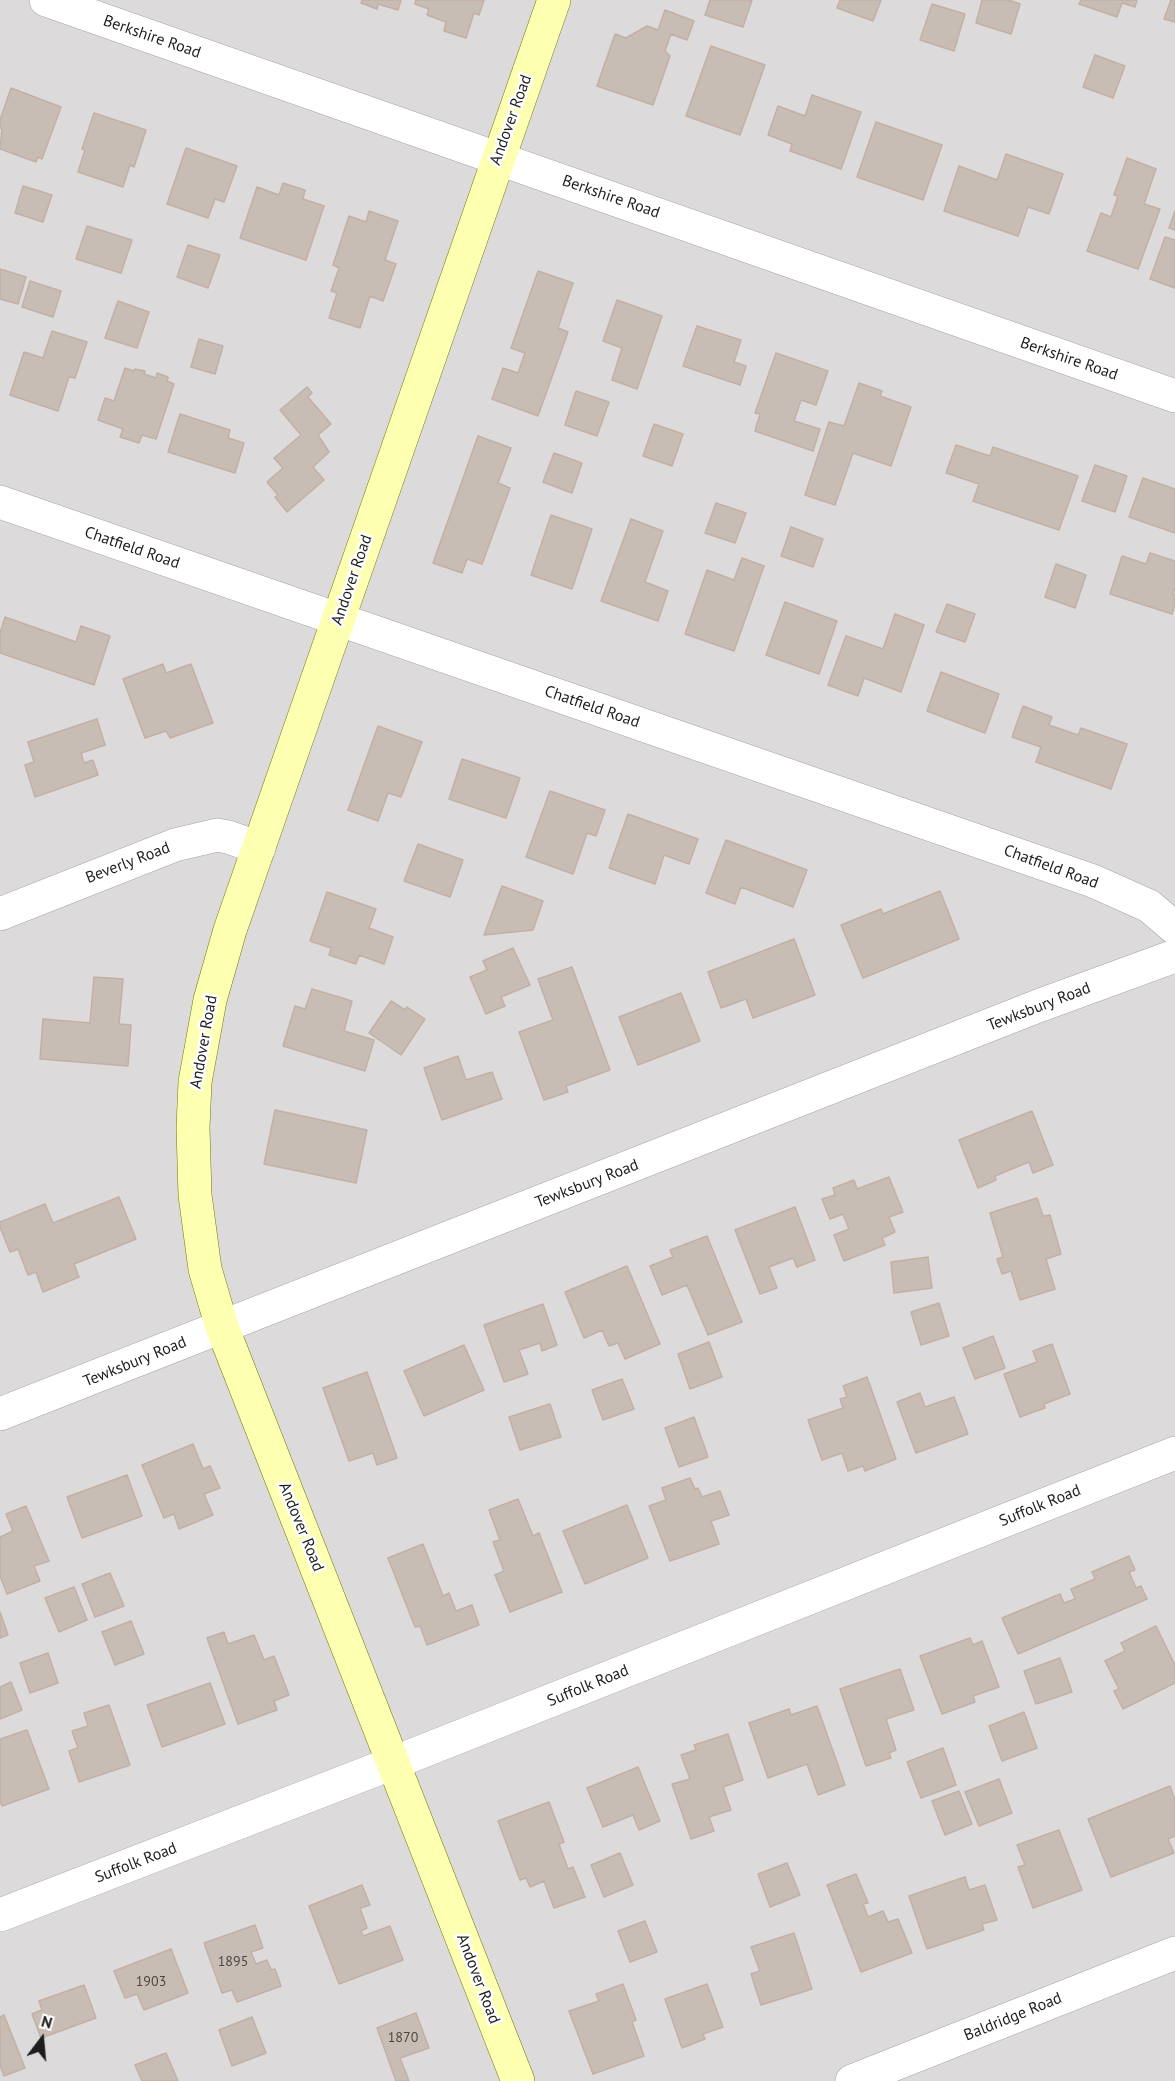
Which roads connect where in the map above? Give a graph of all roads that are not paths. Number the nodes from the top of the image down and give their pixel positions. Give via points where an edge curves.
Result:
1 (46, 0) edge
2 (554, 0) edge
3 (498, 158) junction
4 (1175, 396) edge
5 (0, 502) edge
6 (339, 620) junction
7 (259, 848) junction
8 (0, 914) edge
9 (1175, 928) edge
10 (1175, 956) edge
11 (222, 1327) junction
12 (0, 1414) edge
13 (1175, 1453) edge
14 (393, 1763) junction
15 (0, 1915) edge
16 (1175, 1953) edge
17 (518, 2081) edge
18 (852, 2081) edge

1 - 3 street, Berkshire Road
2 - 3 street, Andover Road
3 - 4 street, Berkshire Road
3 - 6 street, Andover Road
5 - 6 street, Chatfield Road
6 - 7 street, Andover Road
6 - 9 street, Chatfield Road via 1093,881 1149,906
7 - 8 street, Beverly Road via 218,836 175,845
7 - 11 street, Andover Road via 210,1000 195,1082 195,1195 205,1269
10 - 11 street, Tewksbury Road via 1038,1006
11 - 12 street, Tewksbury Road
11 - 14 street, Andover Road
13 - 14 street, Suffolk Road
14 - 15 street, Suffolk Road
14 - 17 street, Andover Road
16 - 18 street, Baldridge Road

